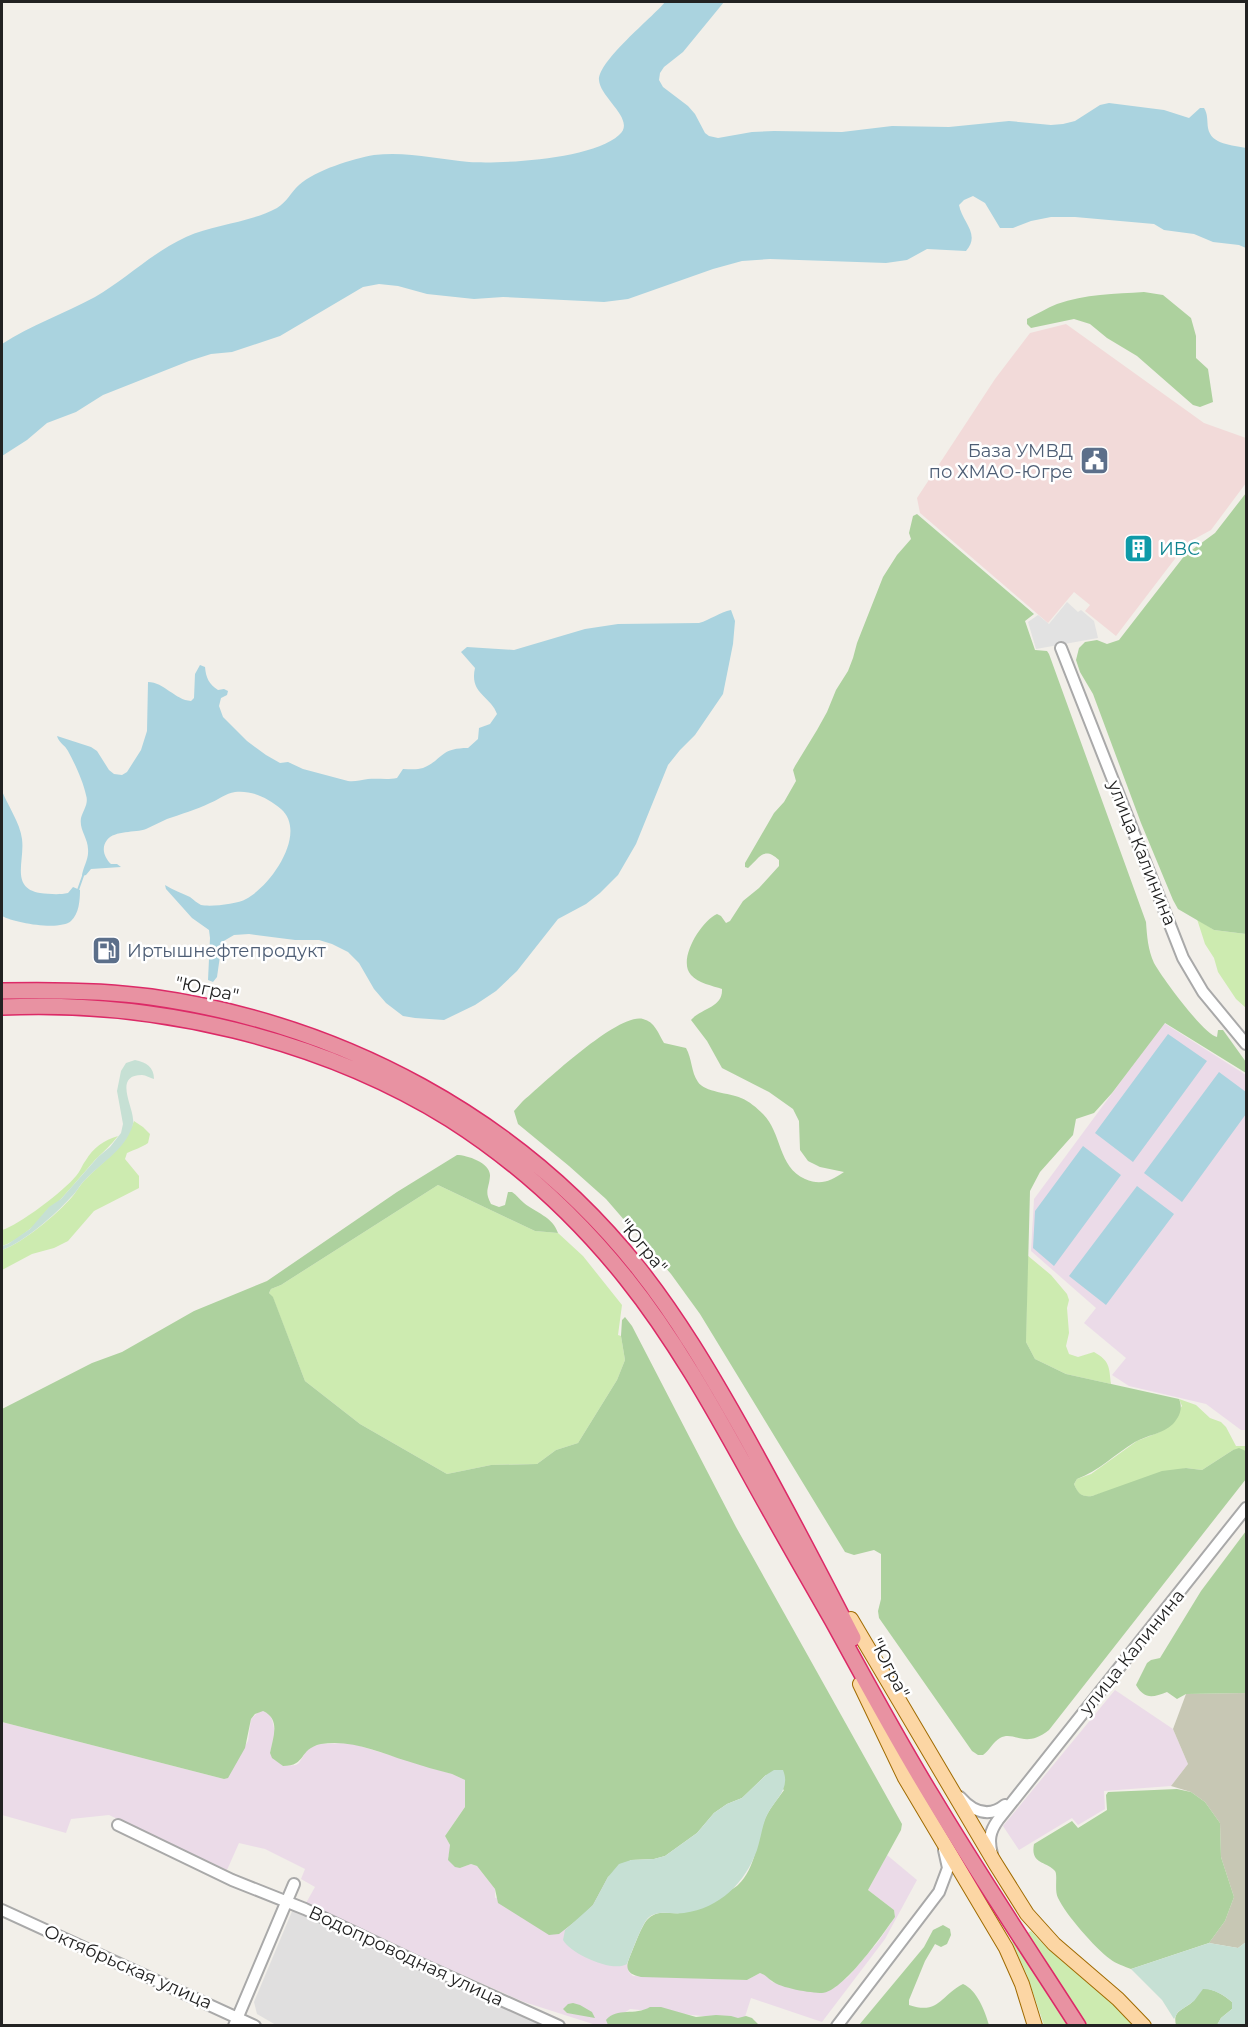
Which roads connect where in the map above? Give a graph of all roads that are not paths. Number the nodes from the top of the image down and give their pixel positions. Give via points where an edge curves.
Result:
1 (1061, 648) dead end
2 (2, 992) edge
3 (7, 1007) edge
4 (1246, 1044) edge
5 (1246, 1508) edge
6 (785, 1522) junction
7 (950, 1787) junction
8 (1017, 1796) junction
9 (118, 1825) dead end
10 (940, 1838) junction
11 (995, 1863) junction
12 (294, 1884) dead end
13 (286, 1901) junction
14 (2, 1910) edge
15 (235, 2021) edge
16 (255, 2025) edge
17 (559, 2025) edge
18 (837, 2025) edge
19 (1035, 2025) edge
20 (1078, 2025) edge
21 (1144, 2025) edge

1 - 4 street, улица Калинина via 1183,958 1203,992
2 - 6 highway, "Югра" via 120,994 229,1012 347,1051 457,1105 508,1141 567,1191 639,1269 699,1355
3 - 6 highway, "Югра" via 108,1008 251,1034 369,1078 468,1131 557,1204 627,1279 663,1328
5 - 8 street, улица Калинина
6 - 7 main road
6 - 10 main road via 891,1752
6 - 20 highway, "Югра" via 931,1796
7 - 8 street via 965,1803 983,1813 994,1812
7 - 11 main road
8 - 11 street, улица Калинина via 992,1830 990,1845
9 - 13 street, Водопроводная улица via 232,1880
10 - 18 street via 948,1863 942,1886
10 - 19 main road via 1005,1948
11 - 21 main road via 1037,1927
12 - 13 street
13 - 15 street
13 - 17 street, Водопроводная улица
14 - 15 street, Октябрьская улица
15 - 16 street, Октябрьская улица

